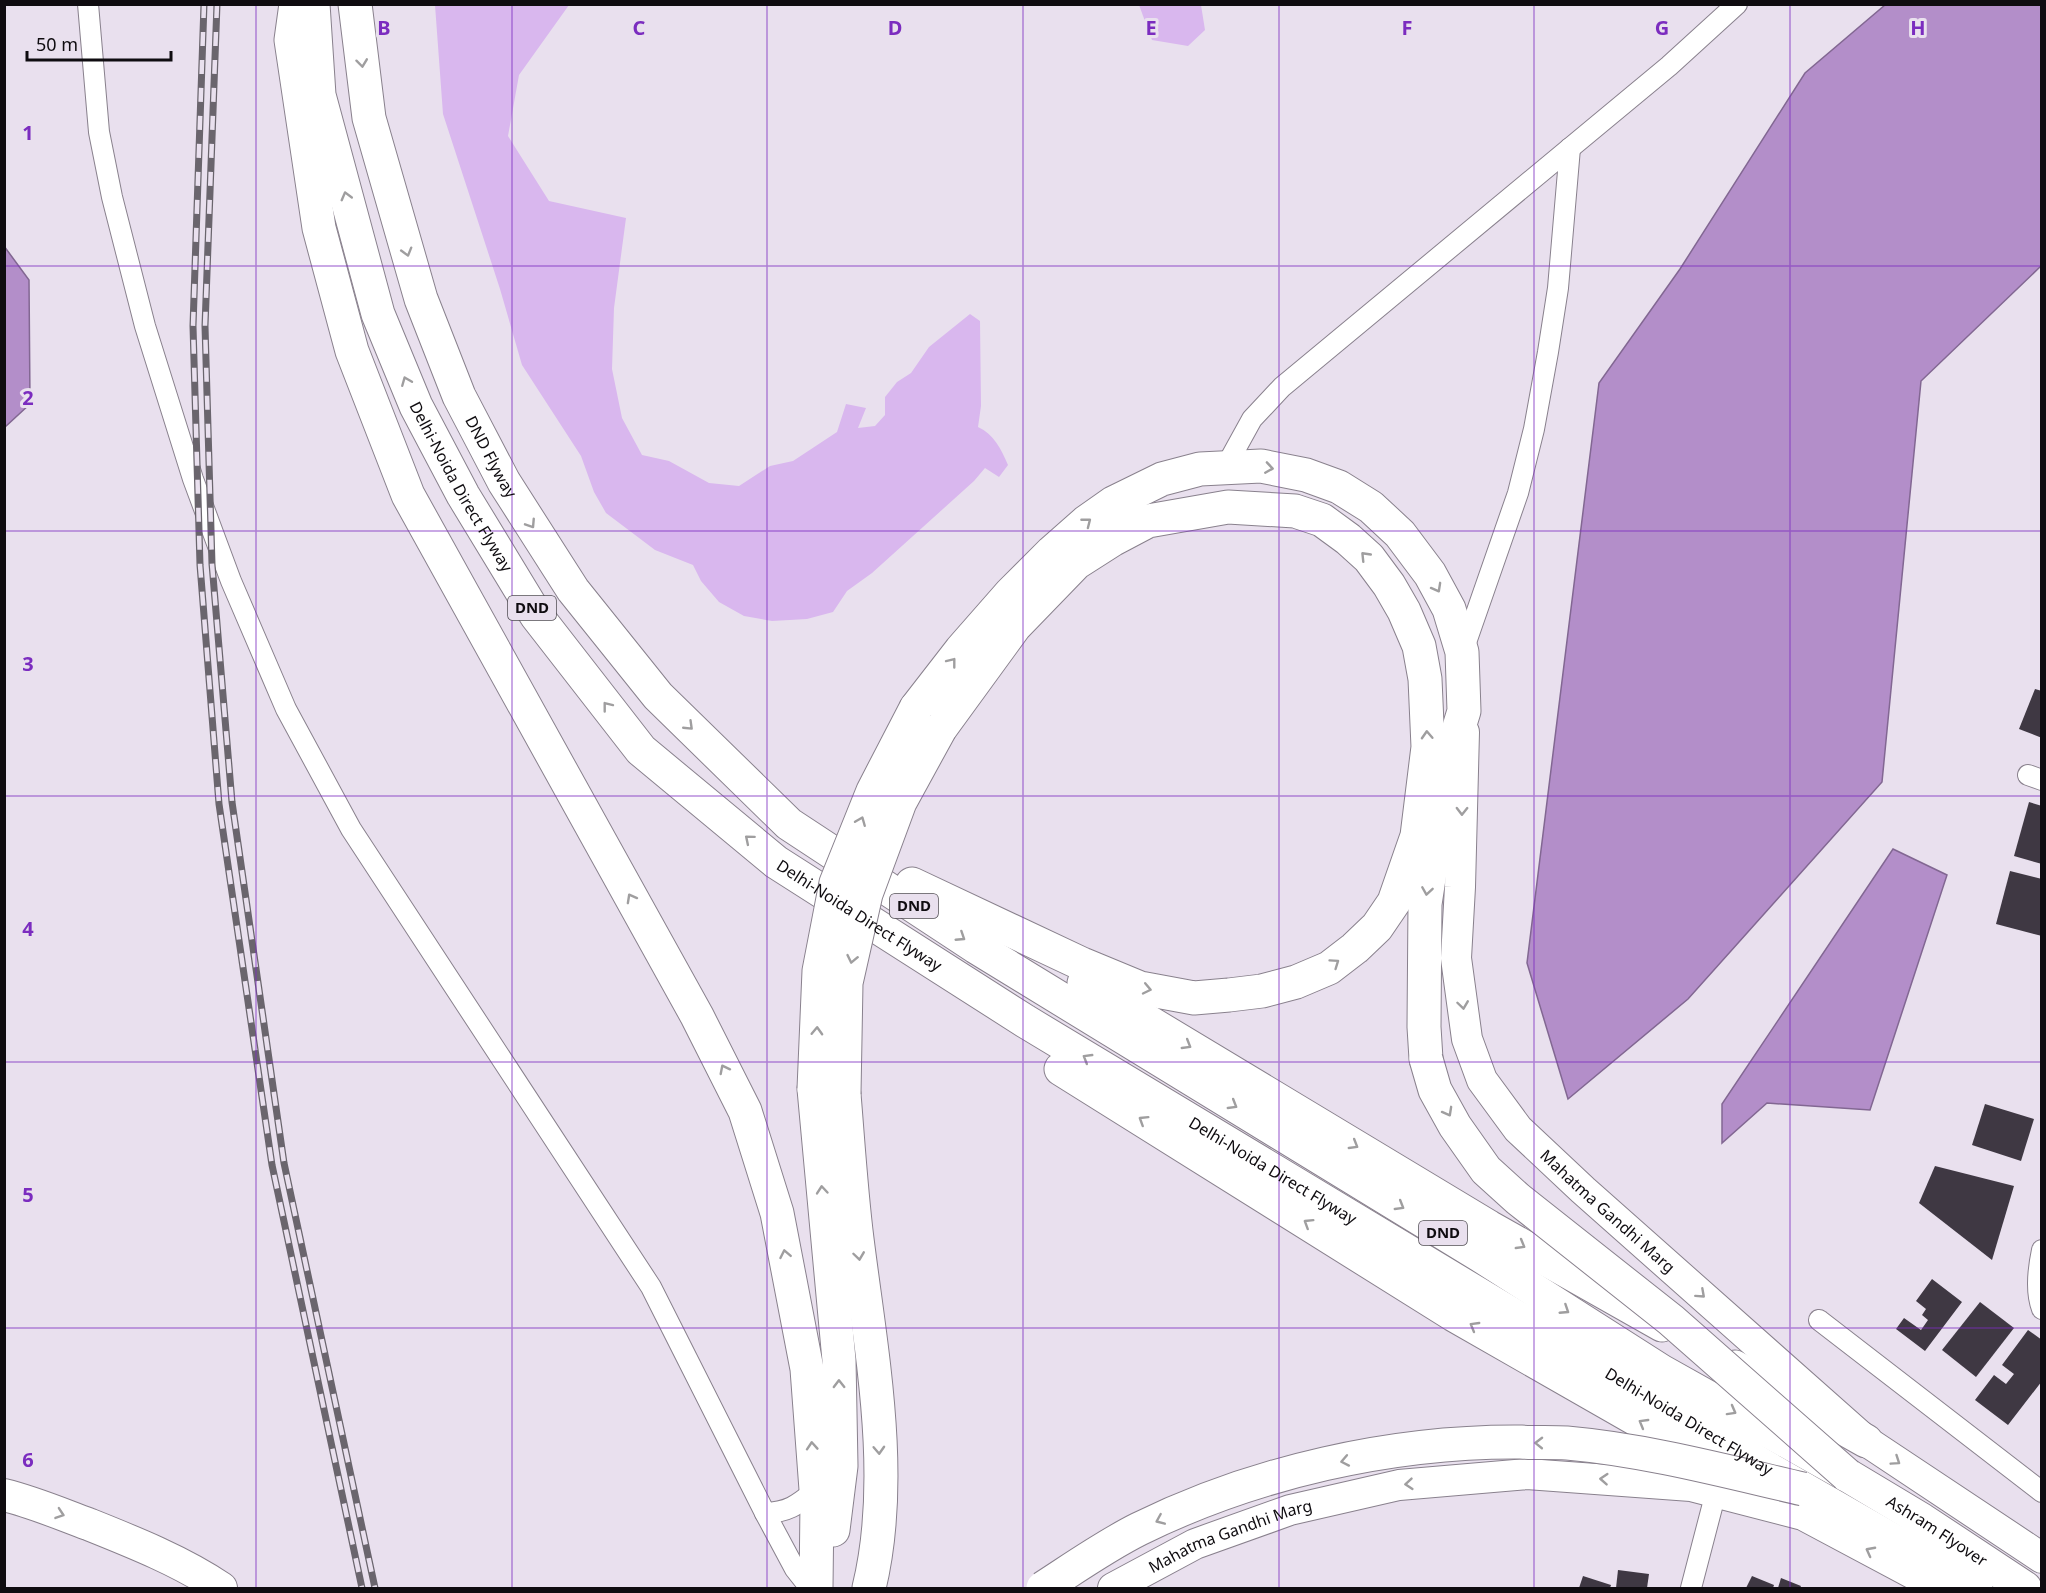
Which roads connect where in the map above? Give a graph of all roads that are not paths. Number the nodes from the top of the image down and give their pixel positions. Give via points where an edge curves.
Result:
1 (88, 4) edge
2 (296, 4) edge
3 (313, 4) edge
4 (355, 4) edge
5 (1737, 4) edge
6 (1570, 148) junction
7 (1226, 468) junction
8 (1462, 652) junction
9 (1464, 711) junction
10 (789, 824) junction
11 (957, 906) junction
12 (890, 934) junction
13 (829, 1091) junction
14 (2042, 1250) edge
15 (2042, 1309) edge
16 (1819, 1320) dead end
17 (1866, 1442) junction
18 (1847, 1475) junction
19 (816, 1490) junction
20 (1716, 1492) junction
21 (2042, 1492) edge
22 (4, 1495) edge
23 (1803, 1502) junction
24 (765, 1513) junction
25 (2042, 1558) edge
26 (221, 1588) edge
27 (810, 1588) edge
28 (816, 1588) edge
29 (826, 1588) edge
30 (869, 1588) edge
31 (1043, 1588) edge
32 (1113, 1588) edge
33 (1691, 1588) edge
34 (1940, 1588) edge
35 (1976, 1588) edge
36 (2025, 1588) edge

1 - 24 street via 99,132 145,326 193,479 231,581 286,709 351,829 651,1287
19 -> 2 highway via 807,1369 777,1214 745,1111 697,1016 408,495 352,351 319,228 291,40
12 -> 3 highway, Delhi-Noida Direct Flyway / DND via 776,862 641,750 536,615 442,456 416,406 378,314 319,95
4 -> 10 highway, DND Flyway via 369,118 421,299 459,396 499,473 573,590 658,696
5 - 6 street
6 - 7 street via 1282,387 1252,419
6 - 8 street via 1557,288 1534,429 1518,493
7 -> 8 highway via 1261,466 1306,475 1339,487 1371,507 1400,534 1430,574 1449,609
13 -> 7 highway, bridge via 819,971 836,883 873,790 916,708 1011,593 1086,522 1113,503 1162,479 1200,469
8 - 9 highway
9 -> 17 main road, Mahatma Gandhi Marg via 1456,958 1467,1039 1482,1080 1526,1137
9 -> 18 highway, bridge via 1446,770 1425,904 1424,1027 1426,1059 1435,1090 1486,1170 1671,1320
10 - 11 highway
10 -> 18 highway, Delhi-Noida Direct Flyway / DND, bridge via 976,947 1481,1256 1660,1371
11 -> 13 highway, bridge via 1140,988 1194,998 1262,992 1296,982 1329,968 1355,948 1377,927 1394,902 1417,836 1428,747 1425,678 1419,646 1404,610 1369,558 1322,520 1295,511 1228,507 1148,521 1076,563 1015,626 940,729 900,802 866,894 846,983
11 -> 17 highway via 1489,1227
23 -> 12 highway, Delhi-Noida Direct Flyway / DND
23 -> 12 highway via 1454,1315 964,1008
29 -> 13 highway via 841,1466
13 -> 30 highway via 874,1362 881,1474 876,1558
14 - 15 street via 2038,1270
16 - 21 street
17 -> 25 main road, Mahatma Gandhi Marg
18 - 36 highway, Ashram Flyover
19 - 24 street via 784,1512
19 - 28 highway
20 - 23 main road, Mahatma Gandhi Marg
20 -> 32 main road, Mahatma Gandhi Marg via 1691,1486 1527,1474 1399,1485 1290,1510 1206,1540
20 - 33 street
22 -> 26 highway via 129,1540
23 -> 31 highway, bridge via 1660,1457 1566,1443 1473,1442 1398,1450 1290,1472 1213,1498 1139,1529
34 -> 23 main road, Mahatma Gandhi Marg
23 - 35 highway, Ashram Flyover
24 - 27 street via 795,1569

